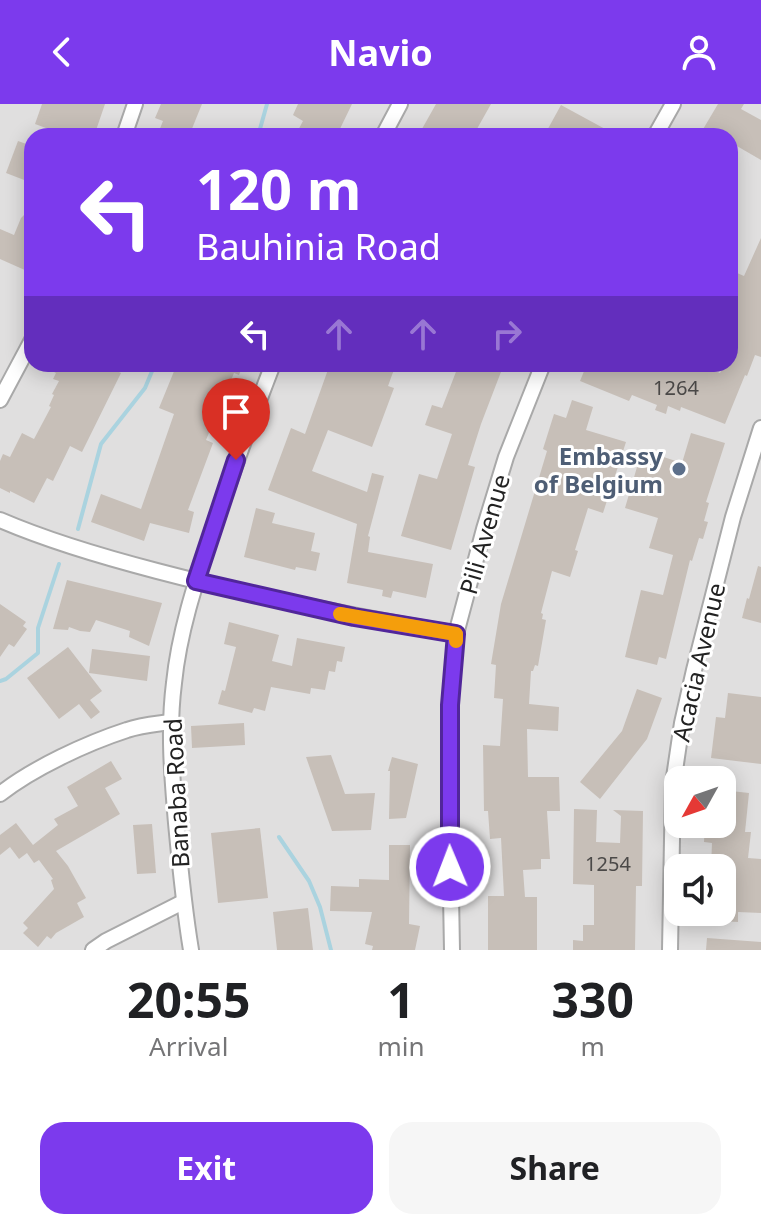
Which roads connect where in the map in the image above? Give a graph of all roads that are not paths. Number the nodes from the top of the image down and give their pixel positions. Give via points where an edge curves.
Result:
1 (135, 104) edge
2 (400, 104) edge
3 (673, 104) edge
4 (127, 128) edge
5 (387, 128) edge
6 (660, 128) edge
7 (24, 355) edge
8 (270, 372) edge
9 (540, 372) edge
10 (0, 400) edge
11 (761, 428) edge
12 (0, 520) edge
13 (196, 581) junction
14 (456, 634) junction
15 (170, 722) junction
16 (0, 794) edge
17 (183, 902) junction
18 (93, 950) edge
19 (191, 950) edge
20 (452, 950) edge
21 (670, 950) edge

1 - 4 street
2 - 5 street
3 - 6 street
7 - 10 street
8 - 13 street, Banaba Road
9 - 14 street, Pili Avenue via 506,457
11 - 21 street, Acacia Avenue via 733,517 682,723 673,784
12 - 13 street via 81,551
13 - 14 street
13 - 15 street, Banaba Road
14 - 20 street, Pili Avenue via 449,768
15 - 16 street via 129,729 94,743
15 - 17 street, Banaba Road
17 - 18 street
17 - 19 street, Banaba Road

